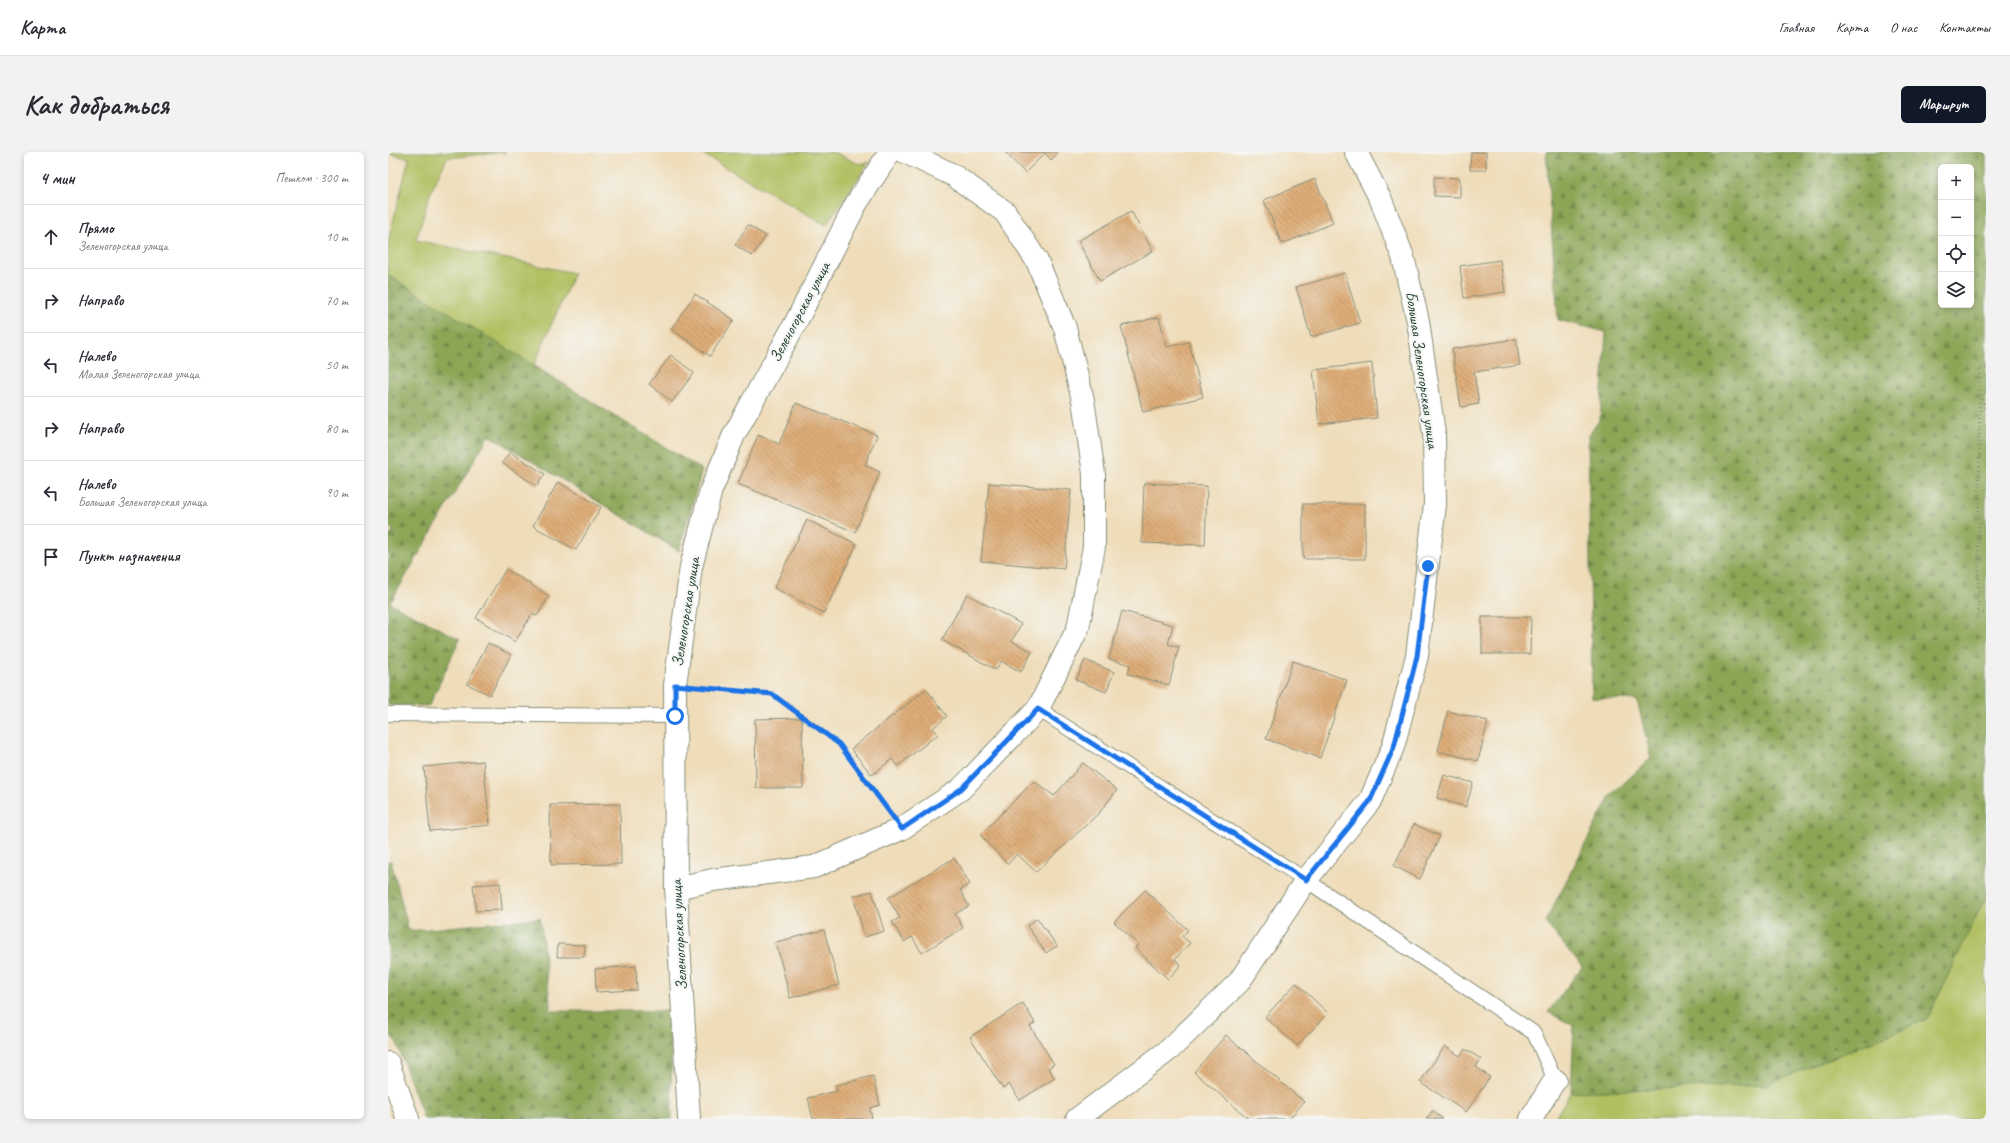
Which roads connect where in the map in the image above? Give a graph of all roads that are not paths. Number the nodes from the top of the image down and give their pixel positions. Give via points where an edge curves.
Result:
1 (890, 152) edge
2 (905, 152) edge
3 (1356, 152) edge
4 (1038, 709) junction
5 (388, 714) edge
6 (675, 716) junction
7 (1306, 880) junction
8 (676, 888) junction
9 (388, 1063) edge
10 (1555, 1080) joint
11 (408, 1119) edge
12 (689, 1119) edge
13 (1077, 1119) edge
14 (1531, 1119) edge

1 - 6 street, Зеленогорская улица via 856,204 795,324 734,435 711,490 691,567 675,685
2 - 4 street via 953,175 1005,212 1037,261 1065,328 1083,400 1094,474 1094,547 1078,628
3 - 7 street, Большая Зеленогорская улица via 1381,200 1403,257 1416,314 1434,433 1435,504 1417,656 1394,747 1370,801
4 - 7 lane
4 - 8 street via 961,789 902,829 814,867 713,880
5 - 6 lane
6 - 8 street, Зеленогорская улица
7 - 10 lane via 1534,1033
7 - 13 street, Большая Зеленогорская улица via 1239,982 1170,1049
8 - 12 street, Зеленогорская улица
9 - 11 street
10 - 14 street

